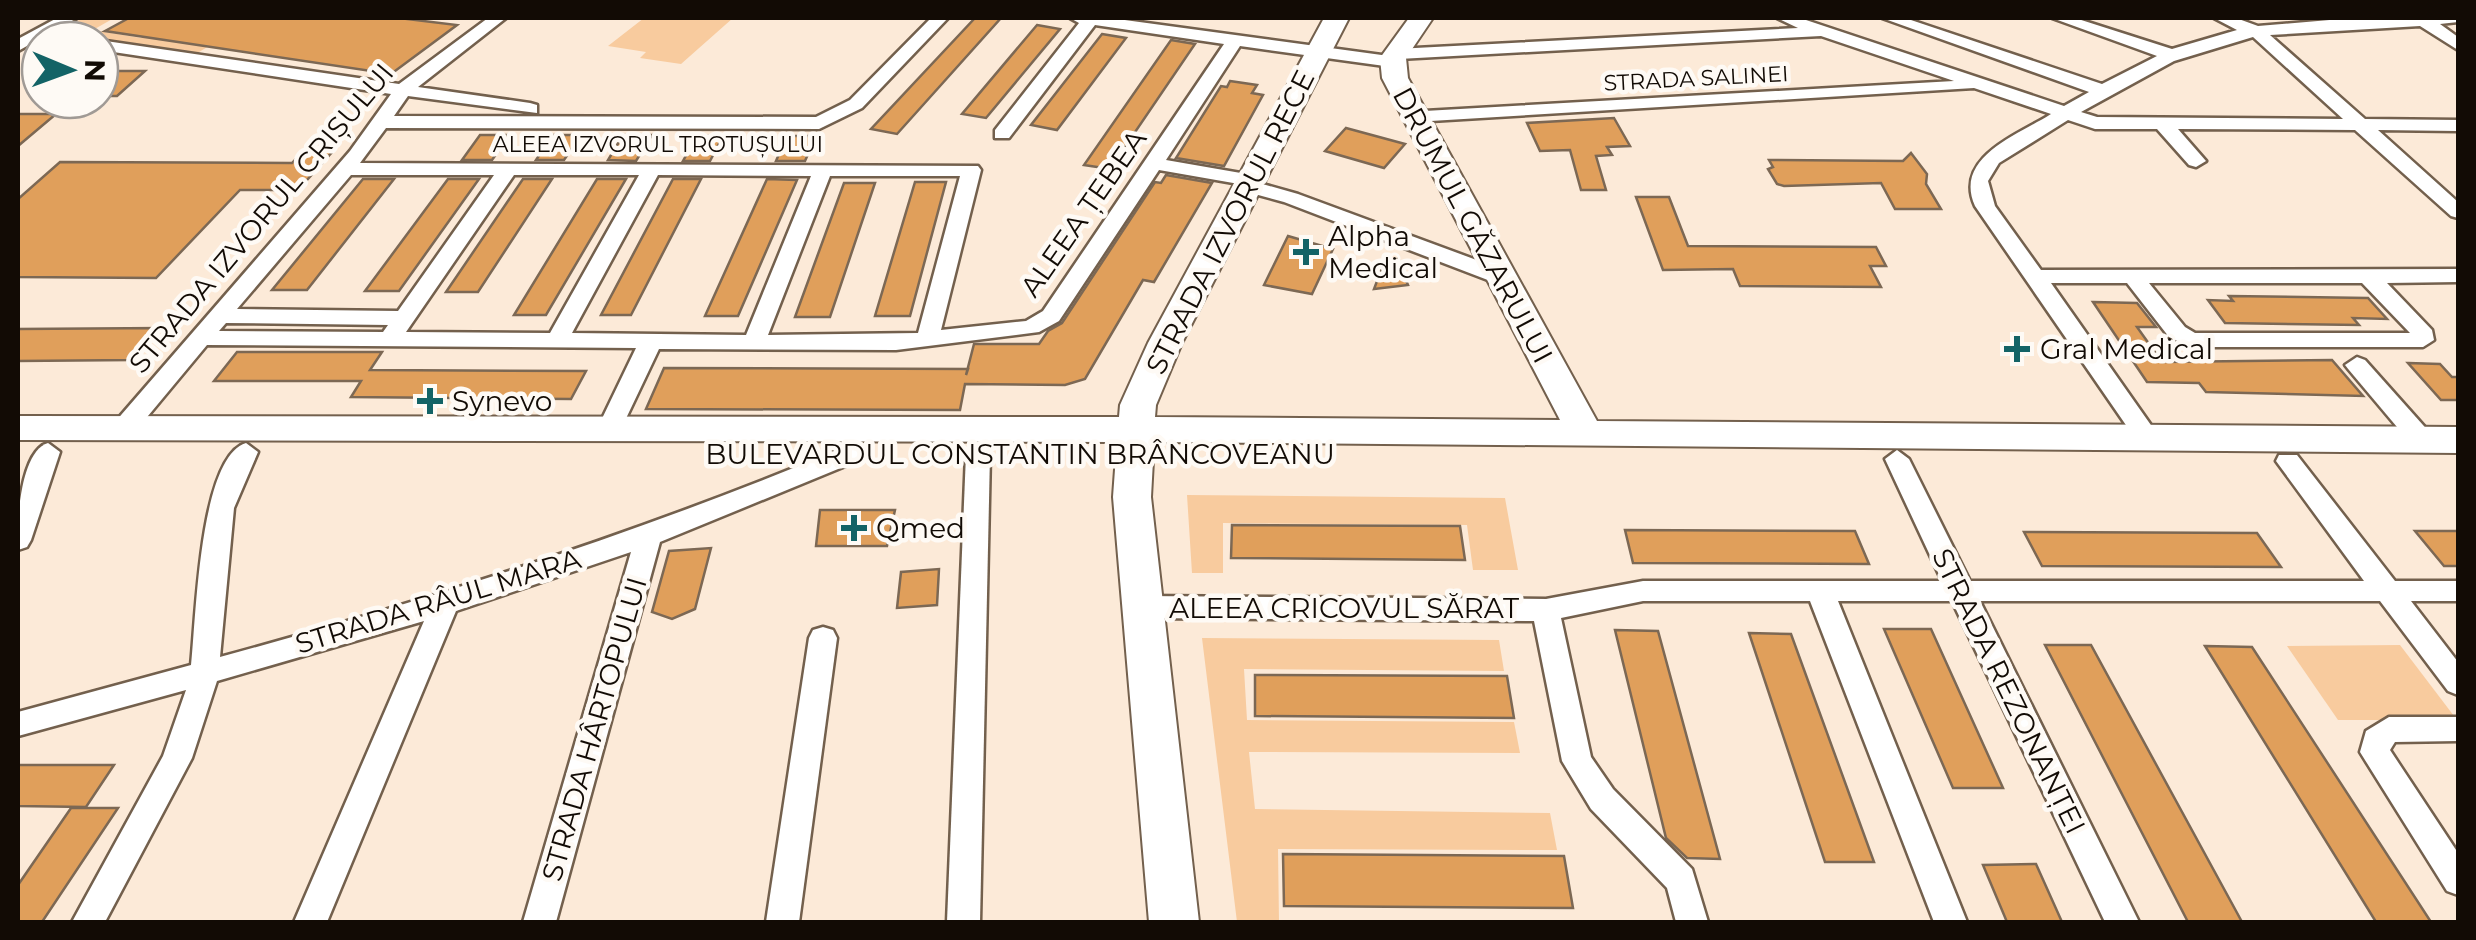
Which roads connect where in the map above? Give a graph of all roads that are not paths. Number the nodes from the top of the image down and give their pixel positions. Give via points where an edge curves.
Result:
1 (498, 18) edge
2 (940, 18) edge
3 (1084, 18) edge
4 (1336, 18) edge
5 (1421, 18) edge
6 (1785, 18) edge
7 (1890, 18) edge
8 (2060, 18) edge
9 (2222, 18) edge
10 (2452, 18) edge
11 (2423, 19) edge
12 (1821, 30) junction
13 (2256, 31) junction
14 (1235, 40) junction
15 (2458, 45) edge
16 (120, 48) edge
17 (1318, 52) junction
18 (2175, 56) junction
19 (1394, 58) junction
20 (1981, 85) junction
21 (402, 90) junction
22 (2107, 92) junction
23 (2067, 115) junction
24 (1414, 116) junction
25 (380, 122) junction
26 (619, 122) junction
27 (2163, 124) junction
28 (2362, 125) junction
29 (2458, 125) edge
30 (1002, 134) dead end
31 (2196, 161) dead end
32 (1150, 164) junction
33 (345, 169) junction
34 (508, 169) junction
35 (652, 169) junction
36 (823, 169) junction
37 (1249, 183) junction
38 (2458, 212) edge
39 (2368, 276) junction
40 (2458, 276) edge
41 (1502, 277) junction
42 (2034, 277) junction
43 (2133, 277) junction
44 (220, 316) junction
45 (405, 318) junction
46 (202, 338) junction
47 (390, 339) junction
48 (557, 341) junction
49 (927, 341) junction
50 (650, 342) junction
51 (754, 342) junction
52 (2357, 365) dead end
53 (18, 428) edge
54 (124, 428) junction
55 (608, 429) junction
56 (1585, 433) junction
57 (2148, 438) junction
58 (2422, 440) junction
59 (2458, 440) edge
60 (1134, 442) junction
61 (2015, 448) junction
62 (32, 452) edge
63 (246, 452) junction
64 (851, 454) junction
65 (978, 454) junction
66 (1897, 459) junction
67 (2288, 461) junction
68 (2458, 463) edge
69 (648, 534) junction
70 (18, 540) edge
71 (2458, 590) edge
72 (1820, 591) junction
73 (1962, 591) junction
74 (2388, 591) junction
75 (445, 603) junction
76 (1142, 607) junction
77 (1546, 610) junction
78 (822, 638) dead end
79 (203, 673) junction
80 (2458, 683) edge
81 (18, 724) edge
82 (2458, 729) edge
83 (2458, 880) edge
84 (88, 922) edge
85 (311, 922) edge
86 (540, 922) edge
87 (782, 922) edge
88 (962, 922) edge
89 (1174, 922) edge
90 (1692, 922) edge
91 (1950, 922) edge
92 (2122, 922) edge

1 - 21 street, STRADA IZVORUL CRIȘULUI
2 - 26 street via 832,120
3 - 14 street
3 - 30 street
4 - 17 main road, STRADA IZVORUL RECE
5 - 19 main road, DRUMUL GĂZARULUI
6 - 12 street
7 - 22 street
8 - 18 street
9 - 13 street
10 - 11 street
11 - 13 street
11 - 15 street
12 - 19 street
12 - 20 street
13 - 18 street
13 - 28 street
14 - 17 street
14 - 32 street, ALEEA ȚEBEA via 1176,135
16 - 21 street
17 - 19 street
17 - 37 main road, STRADA IZVORUL RECE
18 - 22 street
19 - 24 main road, DRUMUL GĂZARULUI via 1394,78
20 - 23 street
20 - 24 street, STRADA SALINEI
21 - 25 street, STRADA IZVORUL CRIȘULUI
21 - 26 street
22 - 23 street
23 - 27 street via 2095,123
23 - 42 street via 1992,159 1977,182 1985,206
24 - 41 main road, DRUMUL GĂZARULUI
25 - 26 street
25 - 33 street, STRADA IZVORUL CRIȘULUI
27 - 28 street
27 - 31 street
28 - 29 street
28 - 38 street
32 - 37 street
32 - 49 street, ALEEA ȚEBEA via 1043,322
33 - 34 street, ALEEA IZVORUL TROTUȘULUI
33 - 44 street, STRADA IZVORUL CRIȘULUI
34 - 35 street, ALEEA IZVORUL TROTUȘULUI
34 - 45 street
35 - 36 street, ALEEA IZVORUL TROTUȘULUI
35 - 48 street
36 - 49 street, ALEEA IZVORUL TROTUȘULUI via 972,170
36 - 51 street
37 - 41 street
37 - 60 main road, STRADA IZVORUL RECE via 1148,378
39 - 40 street
39 - 43 street
39 - 43 street via 2423,340 2190,340 2176,332
41 - 56 main road, DRUMUL GĂZARULUI
42 - 43 street
42 - 57 street
44 - 45 street
44 - 46 street, STRADA IZVORUL CRIȘULUI
45 - 47 street
46 - 47 street, ALEEA ȚEBEA
46 - 54 street, STRADA IZVORUL CRIȘULUI
47 - 48 street, ALEEA ȚEBEA
48 - 50 street, ALEEA ȚEBEA
49 - 51 street, ALEEA ȚEBEA
50 - 51 street, ALEEA ȚEBEA
50 - 55 street
52 - 58 street
53 - 54 main road, BULEVARDUL CONSTANTIN BRÂNCOVEANU
54 - 55 main road, BULEVARDUL CONSTANTIN BRÂNCOVEANU
55 - 60 main road, BULEVARDUL CONSTANTIN BRÂNCOVEANU
56 - 60 main road, BULEVARDUL CONSTANTIN BRÂNCOVEANU
56 - 61 main road, BULEVARDUL CONSTANTIN BRÂNCOVEANU
57 - 58 main road, BULEVARDUL CONSTANTIN BRÂNCOVEANU
57 - 61 main road, BULEVARDUL CONSTANTIN BRÂNCOVEANU
58 - 59 main road, BULEVARDUL CONSTANTIN BRÂNCOVEANU
60 - 65 main road, BULEVARDUL CONSTANTIN BRÂNCOVEANU
60 - 66 main road, BULEVARDUL CONSTANTIN BRÂNCOVEANU
60 - 76 main road, STRADA IZVORUL RECE
61 - 66 main road, BULEVARDUL CONSTANTIN BRÂNCOVEANU
61 - 67 main road, BULEVARDUL CONSTANTIN BRÂNCOVEANU
62 - 63 main road, BULEVARDUL CONSTANTIN BRÂNCOVEANU
62 - 70 street
63 - 64 main road, BULEVARDUL CONSTANTIN BRÂNCOVEANU
63 - 79 street via 224,490
64 - 65 main road, BULEVARDUL CONSTANTIN BRÂNCOVEANU
64 - 69 street, STRADA RÂUL MARA
65 - 88 street
66 - 73 street, STRADA REZONANȚEI
67 - 68 main road, BULEVARDUL CONSTANTIN BRÂNCOVEANU
67 - 74 street
69 - 75 street, STRADA RÂUL MARA
69 - 86 street, STRADA HÂRTOPULUI
71 - 74 street, ALEEA CRICOVUL SĂRAT
72 - 73 street, ALEEA CRICOVUL SĂRAT
72 - 77 street, ALEEA CRICOVUL SĂRAT via 1643,591
72 - 91 street
73 - 74 street, ALEEA CRICOVUL SĂRAT
73 - 92 street, STRADA REZONANȚEI
74 - 80 street
75 - 79 street, STRADA RÂUL MARA
75 - 85 street
76 - 77 street, ALEEA CRICOVUL SĂRAT
76 - 89 main road, STRADA IZVORUL RECE
77 - 90 street, ALEEA CRICOVUL SĂRAT via 1577,761 1602,799 1681,880
78 - 87 street
79 - 81 street, STRADA RÂUL MARA
79 - 84 street via 190,728
82 - 83 street via 2389,730 2376,740 2376,752

